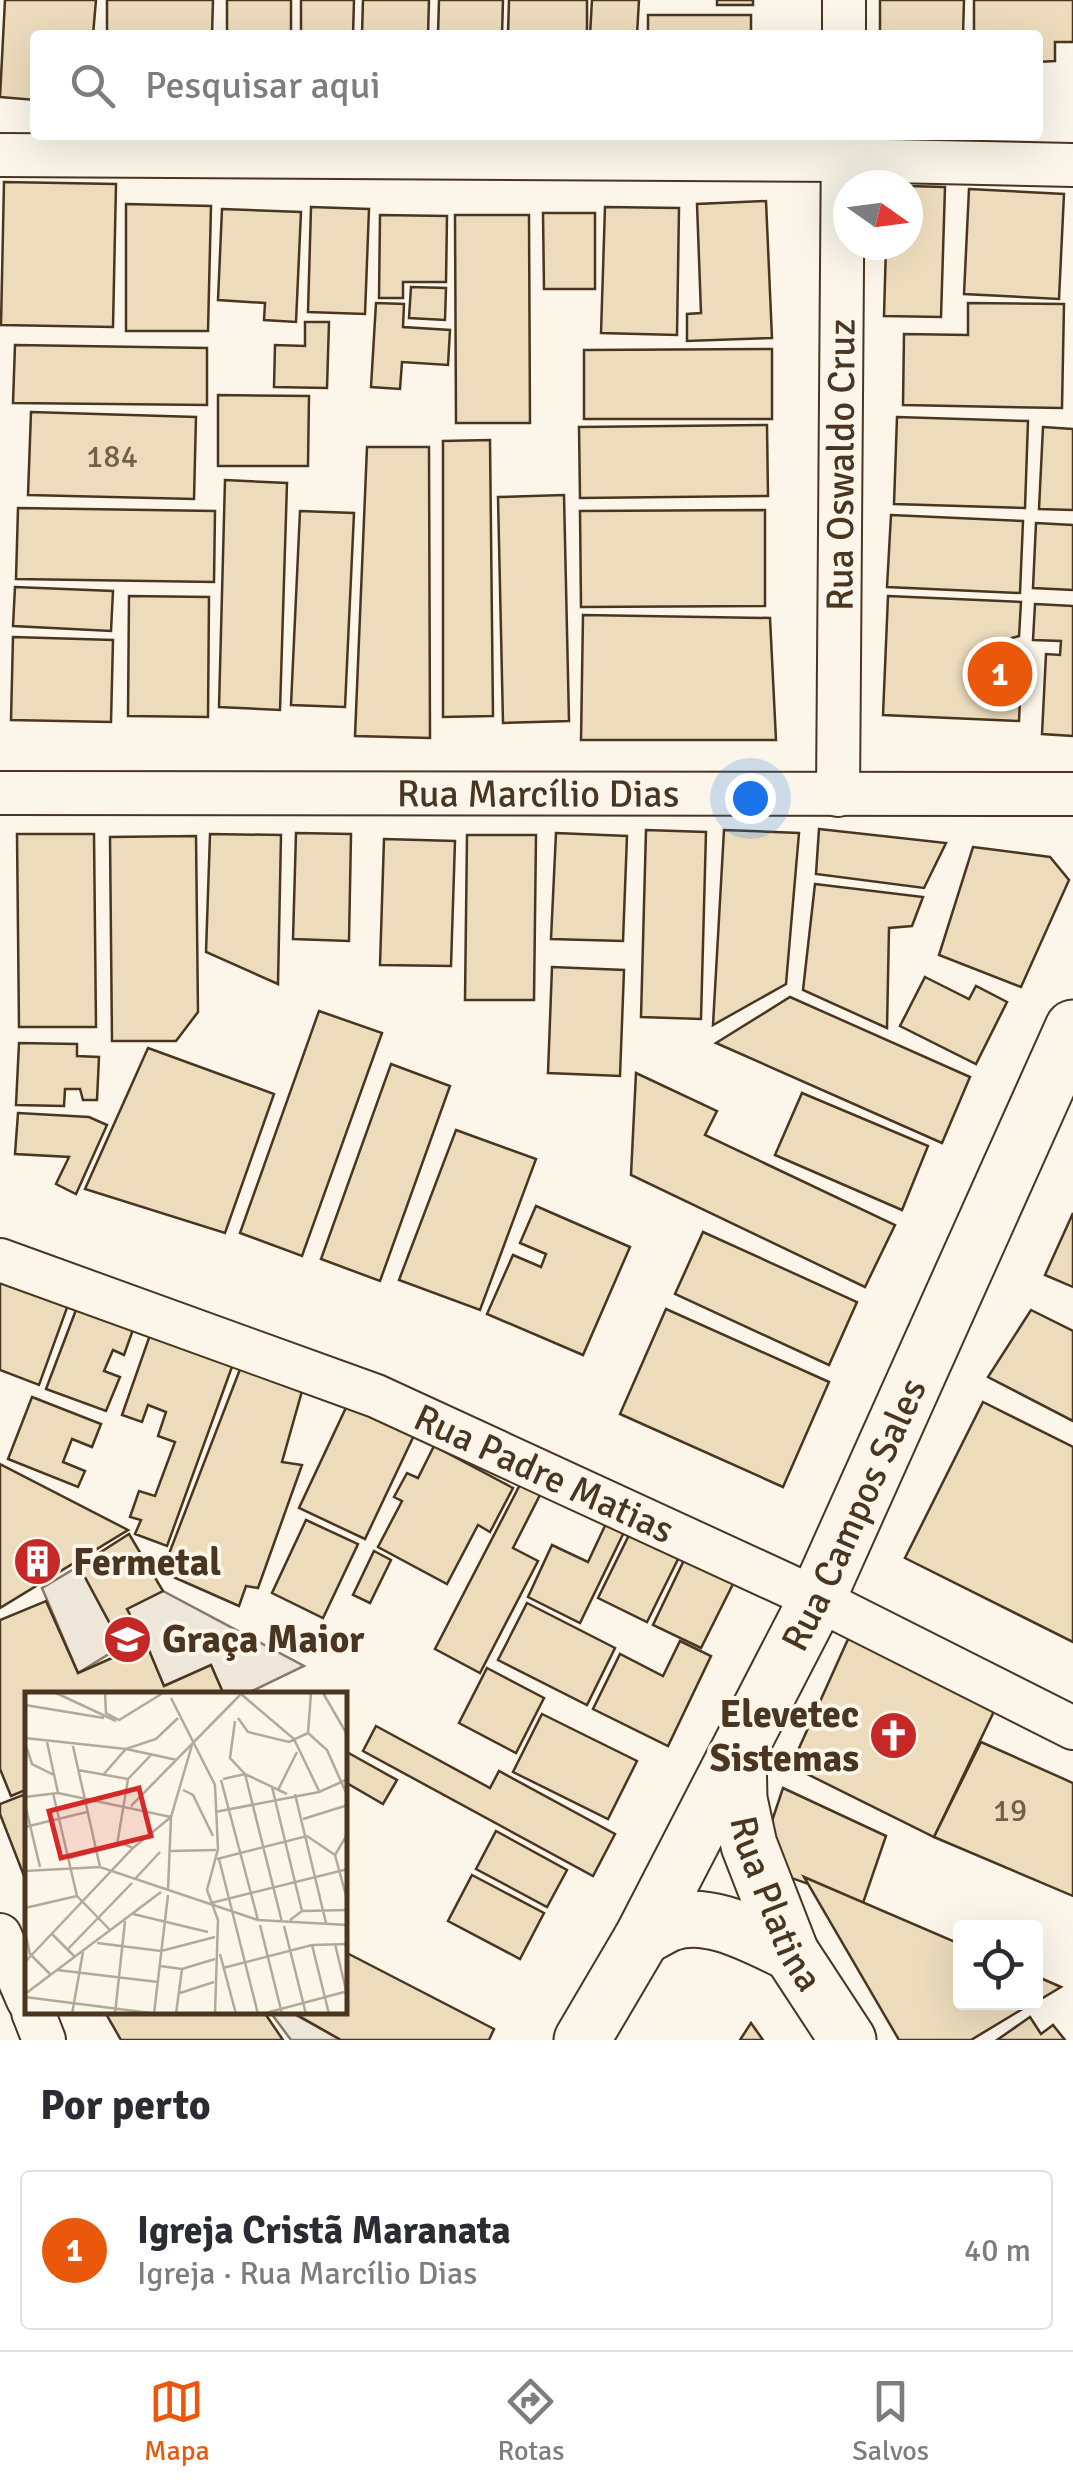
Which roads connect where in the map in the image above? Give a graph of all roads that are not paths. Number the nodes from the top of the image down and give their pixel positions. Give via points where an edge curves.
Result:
1 (844, 0) edge
2 (844, 30) edge
3 (843, 148) edge
4 (0, 155) edge
5 (1073, 166) edge
6 (0, 794) edge
7 (1073, 794) edge
8 (838, 795) junction
9 (1073, 1028) edge
10 (0, 1260) edge
11 (817, 1599) junction
12 (1073, 1728) edge
13 (738, 1755) junction
14 (0, 1935) edge
15 (642, 1938) junction
16 (790, 1954) junction
17 (25, 1993) edge
18 (34, 2015) edge
19 (44, 2040) edge
20 (582, 2040) edge
21 (848, 2040) edge

1 - 2 street
3 - 4 street
3 - 5 street
3 - 8 street, Rua Oswaldo Cruz
6 - 8 street, Rua Marcílio Dias
7 - 8 street, Rua Marcílio Dias
9 - 11 street, Rua Campos Sales
10 - 11 street, Rua Padre Matias via 376,1396
11 - 12 street, Rua Padre Matias
11 - 13 street, Rua Campos Sales
13 - 15 street, Rua Campos Sales
13 - 16 street, Rua Platina via 749,1845
14 - 17 street
15 - 16 street via 673,1922 707,1920
15 - 20 street, Rua Campos Sales
16 - 21 street, Rua Platina
18 - 19 street

